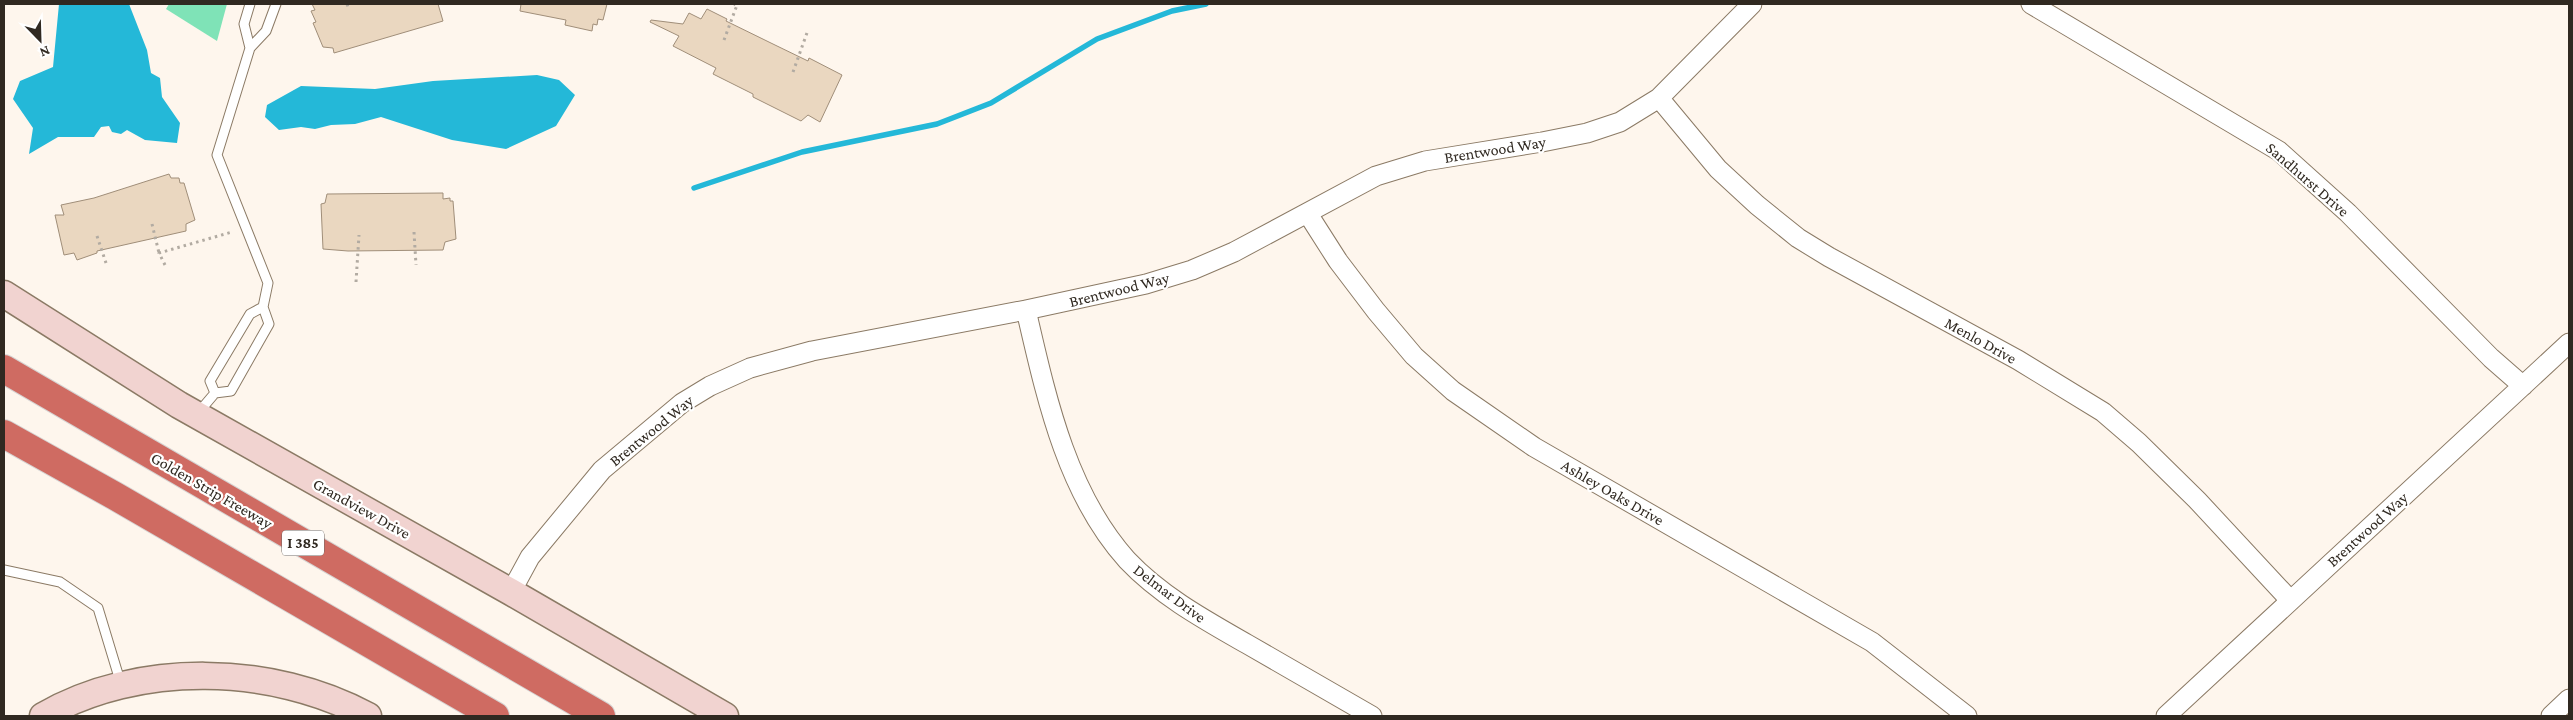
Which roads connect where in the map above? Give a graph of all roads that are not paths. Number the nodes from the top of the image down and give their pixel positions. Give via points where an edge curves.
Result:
1 (250, 4) edge
2 (276, 4) edge
3 (1752, 4) edge
4 (2031, 4) edge
5 (250, 48) junction
6 (1659, 98) junction
7 (1308, 214) junction
8 (4, 294) edge
9 (263, 307) junction
10 (1026, 310) junction
11 (2569, 343) edge
12 (4, 370) edge
13 (2523, 386) junction
14 (215, 393) junction
15 (196, 415) junction
16 (4, 434) edge
17 (4, 570) edge
18 (512, 592) junction
19 (2290, 600) junction
20 (121, 684) junction
21 (2569, 699) edge
22 (43, 716) edge
23 (368, 716) edge
24 (495, 716) edge
25 (602, 716) edge
26 (725, 716) edge
27 (1372, 716) edge
28 (1967, 716) edge
29 (2166, 716) edge
30 (2551, 716) edge

1 - 5 lane via 244,24
2 - 5 lane via 266,30
3 - 6 street, Brentwood Way
4 - 13 street, Sandhurst Drive via 2279,151 2348,213 2491,358
5 - 9 lane via 217,155 268,283
6 - 7 street, Brentwood Way via 1620,122 1587,133 1398,167
6 - 19 street, Menlo Drive via 1718,170 1798,238 2026,364 2103,412 2140,443 2197,500
7 - 10 street, Brentwood Way via 1192,270 1146,284
7 - 28 street, Ashley Oaks Drive via 1338,262 1376,310 1414,356 1453,392 1534,446 1872,642
8 - 15 street, Grandview Drive
9 - 14 lane via 250,314 210,381
9 - 14 lane via 269,324 231,391
10 - 18 street, Brentwood Way via 812,350 750,368 710,386 682,403 602,470 530,557
10 - 27 street, Delmar Drive via 1055,424 1075,476 1094,512 1127,559 1150,581 1204,619
11 - 13 street, Brentwood Way
12 - 25 highway, Golden Strip Freeway / I 385
13 - 19 street, Brentwood Way
14 - 15 lane
15 - 18 street, Grandview Drive
16 - 24 highway
17 - 20 lane via 60,582 98,608
18 - 26 street, Grandview Drive
19 - 29 street, Brentwood Way
20 - 22 street via 69,702
20 - 23 street via 189,676 251,678 327,697
21 - 30 street

